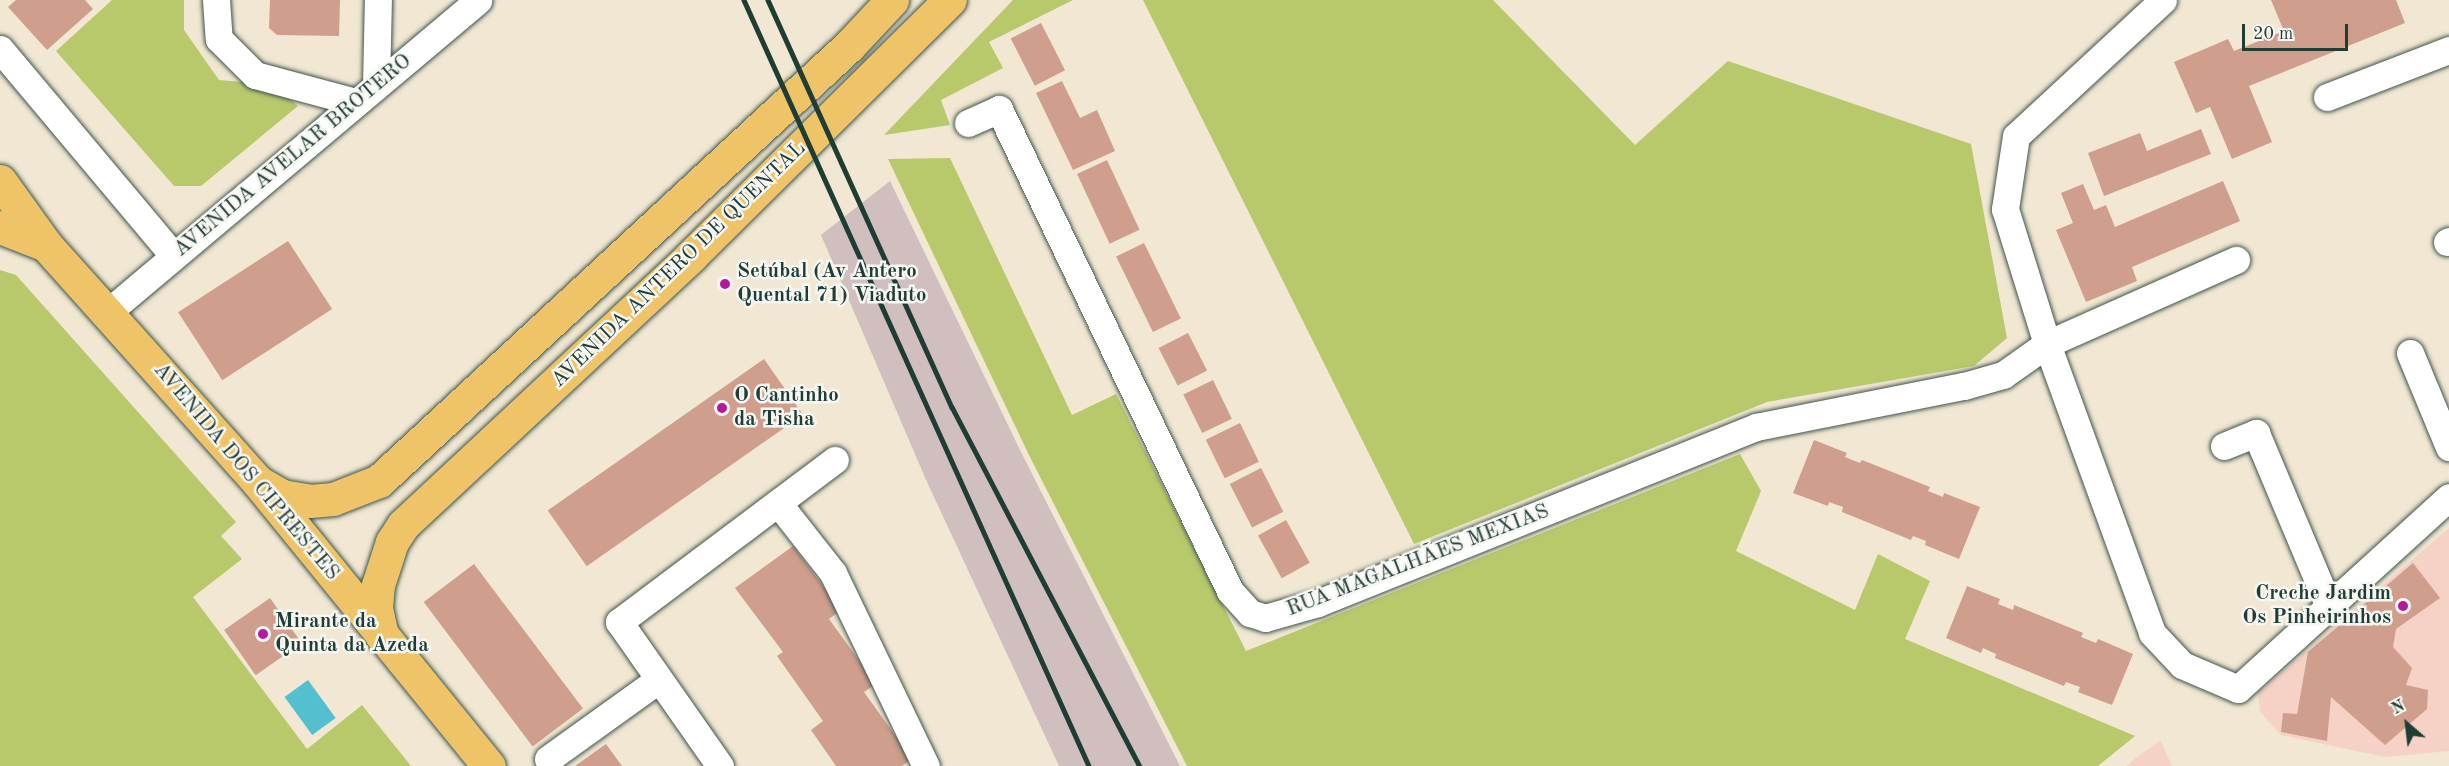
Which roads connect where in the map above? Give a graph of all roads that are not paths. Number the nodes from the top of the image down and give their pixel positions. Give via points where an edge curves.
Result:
1 (216, 0) edge
2 (378, 0) edge
3 (477, 0) edge
4 (892, 0) edge
5 (950, 0) edge
6 (2163, 0) edge
7 (0, 49) edge
8 (2449, 50) edge
9 (366, 94) junction
10 (2327, 98) dead end
11 (968, 123) dead end
12 (0, 181) edge
13 (0, 227) edge
14 (46, 245) junction
15 (174, 256) junction
16 (2236, 260) dead end
17 (108, 312) junction
18 (2047, 344) junction
19 (2410, 353) dead end
20 (2224, 446) dead end
21 (2449, 447) edge
22 (835, 460) dead end
23 (258, 482) junction
24 (2449, 497) edge
25 (778, 503) junction
26 (2329, 607) junction
27 (382, 636) junction
28 (658, 680) junction
29 (549, 759) dead end
30 (489, 766) edge
31 (720, 766) edge
32 (926, 766) edge

1 - 9 street via 219,39 255,75
2 - 9 street
3 - 9 street, AVENIDA AVELAR BROTERO
4 - 23 main road, AVENIDA ANTERO DE QUENTAL via 849,46 379,481 333,499 310,501 282,496
5 - 27 main road, AVENIDA ANTERO DE QUENTAL via 691,256 403,525 392,542 378,585 376,607
6 - 18 street via 2016,136 2005,209
7 - 15 street
8 - 10 street
9 - 15 street, AVENIDA AVELAR BROTERO
11 - 18 street, RUA MAGALHÃES MEXIAS via 999,109 1230,591 1250,613 1265,618 1318,603 1756,427 2003,375
12 - 14 main road, AVENIDA DOS CIPRESTES
13 - 14 main road
14 - 17 main road, AVENIDA DOS CIPRESTES
15 - 17 street, AVENIDA AVELAR BROTERO
16 - 18 street
17 - 23 main road, AVENIDA DOS CIPRESTES
18 - 26 street via 2152,633 2182,665 2238,689
19 - 21 street
20 - 26 street via 2256,433
22 - 25 street
23 - 27 main road, AVENIDA DOS CIPRESTES
24 - 26 street
25 - 28 street via 619,622
25 - 32 street via 833,573
27 - 30 main road, AVENIDA DOS CIPRESTES
28 - 29 street
28 - 31 street

